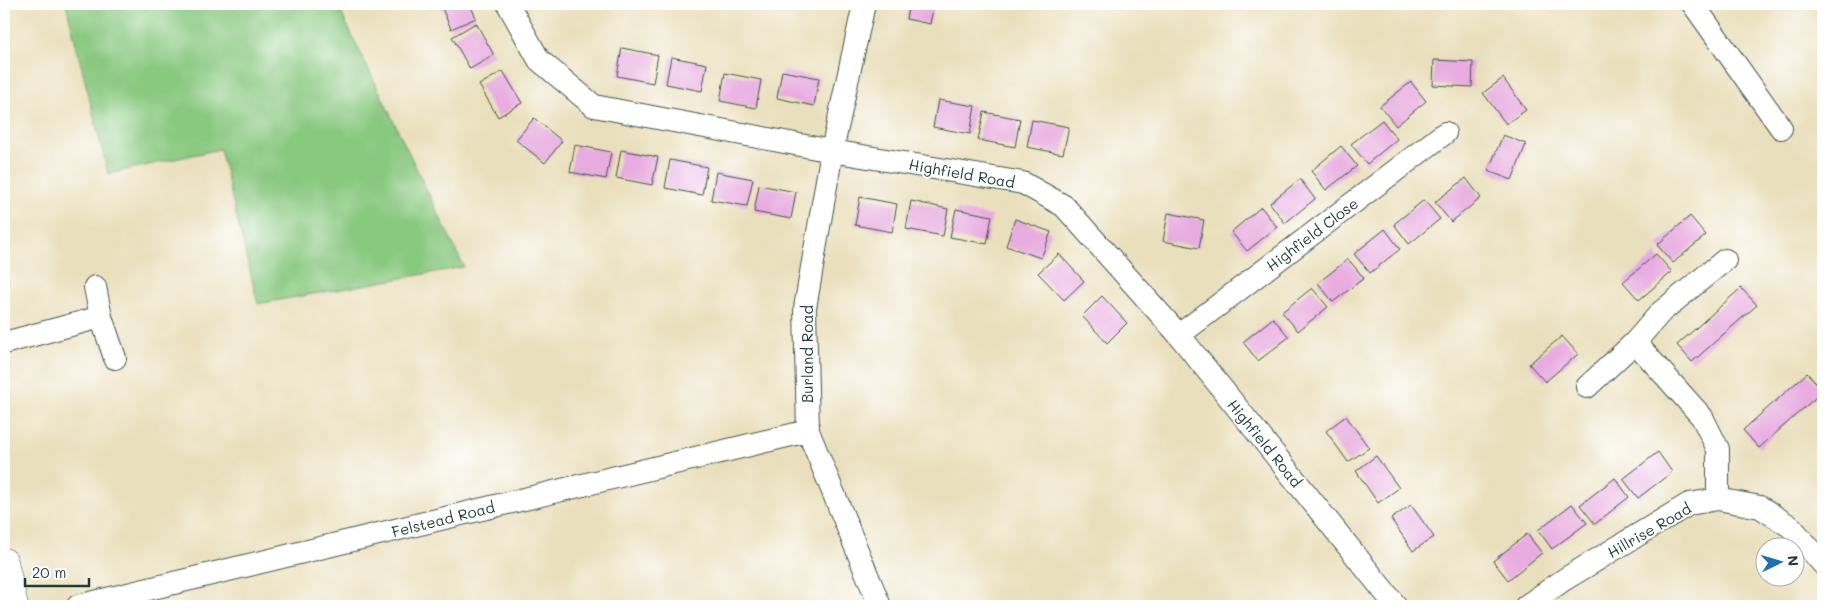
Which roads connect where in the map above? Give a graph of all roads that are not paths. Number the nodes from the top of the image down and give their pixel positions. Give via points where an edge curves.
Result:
1 (508, 4) edge
2 (864, 4) edge
3 (1693, 4) edge
4 (1781, 128) dead end
5 (1445, 133) dead end
6 (832, 151) junction
7 (1725, 260) dead end
8 (95, 287) dead end
9 (100, 317) junction
10 (1179, 335) junction
11 (1635, 342) junction
12 (4, 343) edge
13 (115, 358) dead end
14 (1586, 387) dead end
15 (808, 431) junction
16 (1718, 499) junction
17 (4, 562) edge
18 (1823, 564) edge
19 (14, 606) edge
20 (78, 606) edge
21 (880, 606) edge
22 (1396, 606) edge
23 (1526, 606) edge

1 - 6 street, Highfield Road via 539,60 594,106
2 - 6 street, Burland Road
3 - 4 street
5 - 10 street, Highfield Close
6 - 10 street, Highfield Road via 1023,183 1064,206
6 - 15 street, Burland Road via 805,308
7 - 11 street via 1661,312
8 - 9 street
9 - 12 street
9 - 13 street
10 - 22 street, Highfield Road
11 - 14 street
11 - 16 street via 1702,418 1718,449
15 - 20 street, Felstead Road
15 - 21 street, Burland Road
16 - 18 street, Hillrise Road via 1760,507 1791,527
16 - 23 street, Hillrise Road via 1689,504
17 - 19 main road

